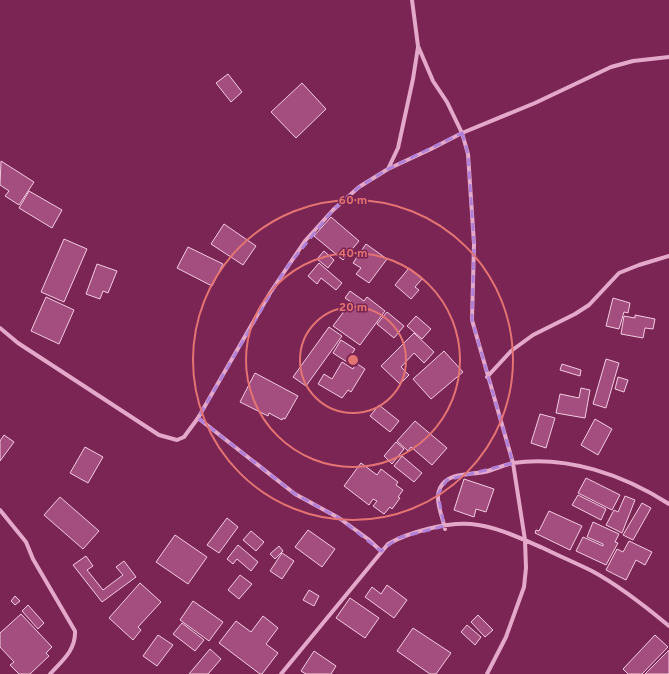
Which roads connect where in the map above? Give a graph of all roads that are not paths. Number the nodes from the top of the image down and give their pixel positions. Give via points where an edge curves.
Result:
1 (412, 0) edge
2 (418, 46) junction
3 (669, 57) edge
4 (462, 133) junction
5 (388, 169) junction
6 (669, 256) edge
7 (0, 328) edge
8 (487, 377) junction
9 (198, 418) junction
10 (513, 463) junction
11 (669, 504) edge
12 (0, 510) edge
13 (445, 528) junction
14 (525, 540) junction
15 (381, 551) junction
16 (669, 626) edge
17 (50, 674) edge
18 (281, 674) edge
19 (487, 674) edge

1 - 2 street
2 - 4 street via 433,81
2 - 5 street via 398,148
3 - 4 street via 633,61 610,68
4 - 5 street
4 - 8 street via 468,154 474,244 472,320
5 - 9 street via 359,187 305,241 273,288
6 - 8 street via 619,273 588,305 511,351
7 - 9 street via 18,343 159,435 178,440 184,437
8 - 10 street
9 - 15 street via 295,494 338,518
10 - 11 street via 552,462 589,468 633,484
10 - 13 street via 447,480 440,487 438,494
10 - 14 street
12 - 17 street via 26,542 33,559 75,631 76,640 72,650
13 - 14 street via 471,524
13 - 15 street via 398,538
14 - 16 street via 593,572 645,606
14 - 19 street via 524,587 506,637
15 - 18 street

